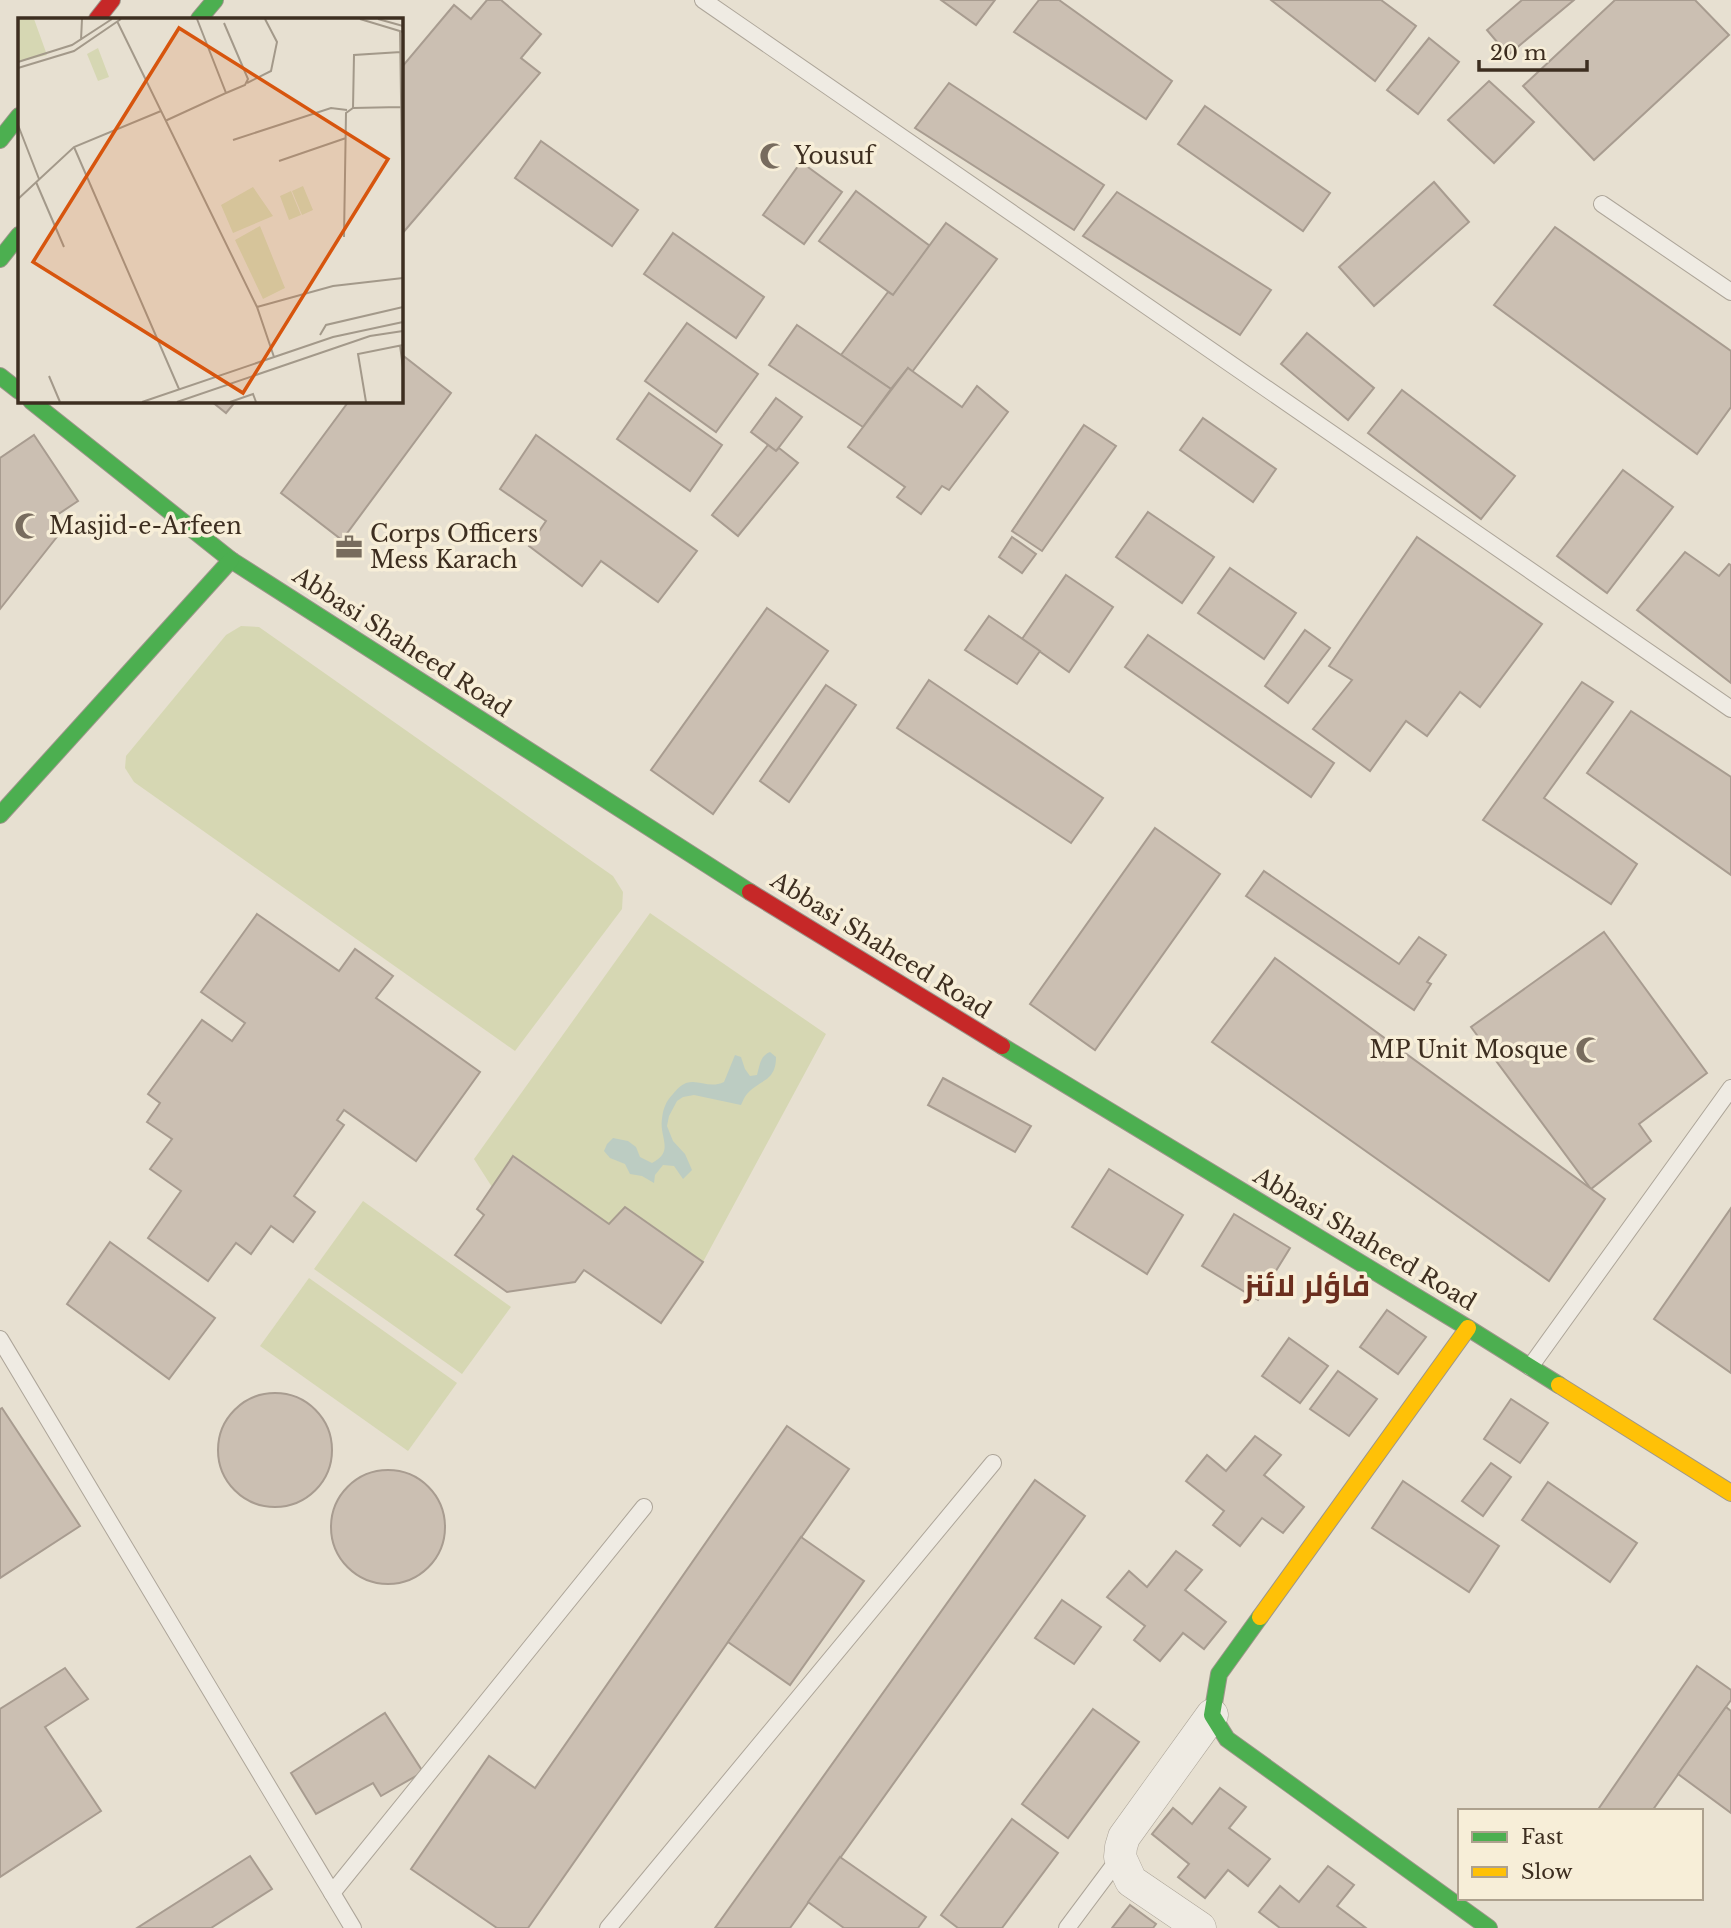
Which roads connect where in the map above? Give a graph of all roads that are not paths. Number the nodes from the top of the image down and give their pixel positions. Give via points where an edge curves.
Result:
1 (112, 0) edge
2 (215, 0) edge
3 (703, 0) edge
4 (98, 18) edge
5 (200, 18) edge
6 (18, 117) edge
7 (0, 140) edge
8 (1602, 204) dead end
9 (18, 236) edge
10 (0, 259) edge
11 (1731, 292) edge
12 (0, 376) edge
13 (18, 390) edge
14 (32, 402) edge
15 (230, 560) junction
16 (1731, 709) edge
17 (0, 815) edge
18 (1731, 1088) edge
19 (1468, 1328) junction
20 (0, 1339) edge
21 (1530, 1367) junction
22 (993, 1463) dead end
23 (1731, 1493) edge
24 (644, 1507) dead end
25 (1212, 1715) junction
26 (1120, 1857) junction
27 (332, 1892) junction
28 (353, 1928) edge
29 (608, 1928) edge
30 (1067, 1928) edge
31 (1200, 1928) edge
32 (1489, 1928) edge

1 - 4 main road
2 - 5 main road
3 - 16 lane
6 - 7 main road
8 - 11 lane
9 - 10 main road
12 - 13 main road
14 - 15 main road, Abbasi Shaheed Road
15 - 17 main road
15 - 19 main road, Abbasi Shaheed Road via 818,935
18 - 21 lane
19 - 21 main road, Abbasi Shaheed Road
19 - 25 main road via 1219,1674
20 - 27 lane
21 - 23 main road, Abbasi Shaheed Road
22 - 29 lane
24 - 27 lane
25 - 26 street via 1125,1837
25 - 32 main road via 1227,1739
26 - 30 lane
26 - 31 street via 1131,1881
27 - 28 lane

